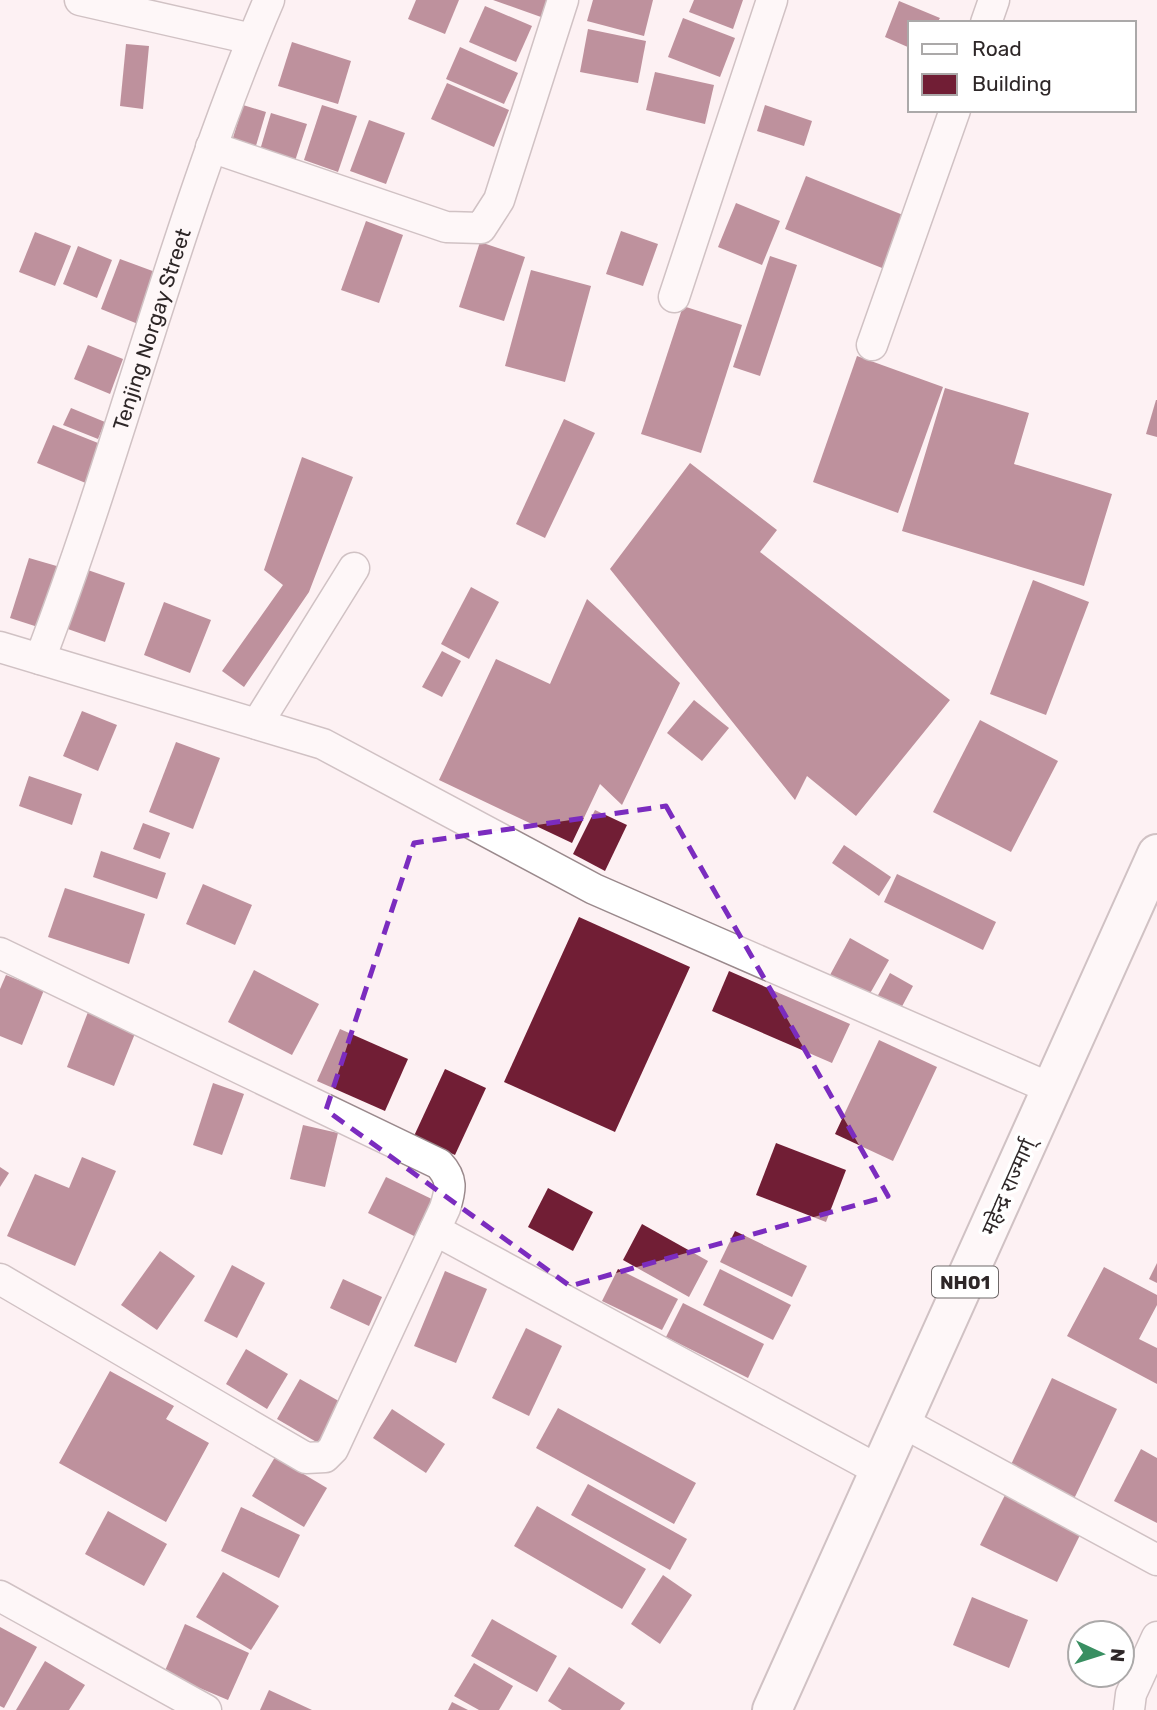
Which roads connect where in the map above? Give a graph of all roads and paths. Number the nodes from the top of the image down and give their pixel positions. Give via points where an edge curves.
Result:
1 (80, 0) edge
2 (269, 0) edge
3 (563, 0) edge
4 (772, 0) edge
5 (994, 0) edge
6 (987, 21) edge
7 (252, 39) junction
8 (954, 112) edge
9 (211, 147) junction
10 (674, 297) dead end
11 (872, 345) dead end
12 (354, 568) dead end
13 (0, 647) edge
14 (40, 659) junction
15 (257, 724) junction
16 (1157, 854) edge
17 (1148, 901) edge
18 (0, 953) edge
19 (1052, 1089) junction
20 (435, 1230) junction
21 (0, 1279) edge
22 (902, 1422) junction
23 (880, 1471) junction
24 (1157, 1560) edge
25 (0, 1596) edge
26 (1157, 1637) edge
27 (172, 1702) edge
28 (206, 1710) edge
29 (772, 1710) edge
30 (1129, 1710) edge

1 - 7 street
2 - 7 street, Tenjing Norgay Street
3 - 9 street via 499,200 481,229 446,227
4 - 10 street
5 - 6 street
7 - 9 street, Tenjing Norgay Street
8 - 11 street
9 - 14 street, Tenjing Norgay Street
12 - 15 street
13 - 14 street
14 - 15 street
15 - 19 street via 323,744 594,889
16 - 17 highway, महेन्द्र राज्मार्ग् / NH01
17 - 19 highway, महेन्द्र राज्मार्ग् / NH01
18 - 20 street via 439,1164 449,1175 451,1187
19 - 22 highway, महेन्द्र राज्मार्ग् / NH01
20 - 21 street via 333,1449 316,1459 306,1458
20 - 23 street
22 - 23 highway, महेन्द्र राज्मार्ग् / NH01
22 - 24 street
23 - 29 highway, महेन्द्र राज्मार्ग् / NH01
25 - 27 street
26 - 30 street via 1131,1694
27 - 28 street

